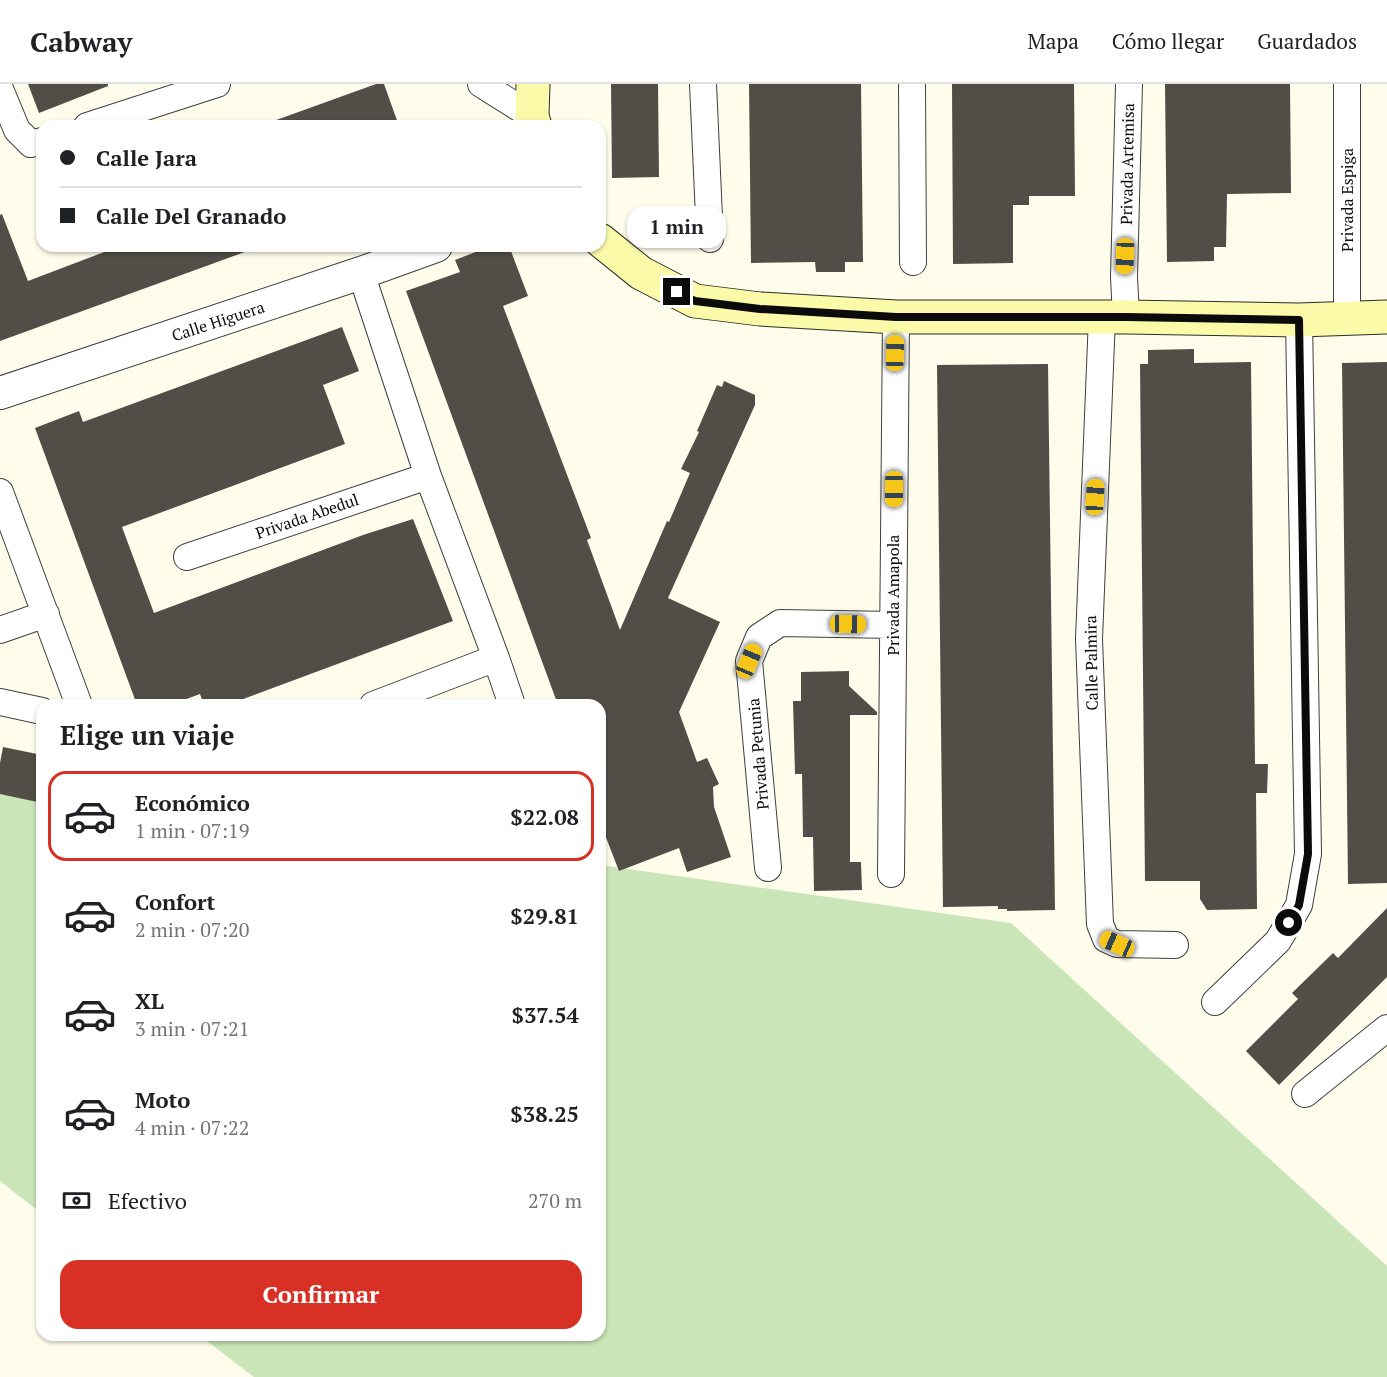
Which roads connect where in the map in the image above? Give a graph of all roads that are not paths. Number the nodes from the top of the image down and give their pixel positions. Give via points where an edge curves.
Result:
1 (217, 84) edge
2 (481, 84) edge
3 (533, 84) edge
4 (703, 84) edge
5 (912, 84) edge
6 (1129, 84) edge
7 (1347, 84) edge
8 (0, 89) edge
9 (106, 120) edge
10 (533, 120) edge
11 (534, 120) edge
12 (36, 143) edge
13 (710, 239) dead end
14 (606, 245) edge
15 (419, 252) edge
16 (914, 262) dead end
17 (361, 273) junction
18 (896, 317) junction
19 (1114, 317) junction
20 (1347, 317) junction
21 (1387, 317) edge
22 (1299, 320) junction
23 (0, 393) edge
24 (428, 476) junction
25 (0, 492) edge
26 (187, 557) dead end
27 (46, 614) junction
28 (893, 625) junction
29 (0, 630) edge
30 (496, 657) junction
31 (77, 699) edge
32 (388, 699) edge
33 (510, 699) edge
34 (0, 702) edge
35 (36, 710) edge
36 (768, 868) dead end
37 (891, 874) dead end
38 (1175, 945) dead end
39 (1215, 1002) dead end
40 (1387, 1028) edge
41 (1305, 1094) dead end

1 - 9 street
2 - 10 street
3 - 11 main road
4 - 13 street
5 - 16 street
6 - 19 street, Privada Artemisa via 1124,277
7 - 20 street, Privada Espiga
8 - 12 street via 17,130 31,144
14 - 18 main road via 640,273 695,301
15 - 17 street, Calle Higuera
17 - 23 street, Calle Higuera
17 - 24 street
18 - 19 main road
18 - 28 street, Privada Amapola
19 - 22 main road
19 - 38 street, Calle Palmira via 1089,639 1100,924 1106,939 1117,944
20 - 21 main road
20 - 22 main road
22 - 39 street via 1308,854 1299,905 1278,941
24 - 26 street, Privada Abedul
24 - 30 street
25 - 27 street
27 - 29 street
27 - 31 street
28 - 36 street, Privada Petunia via 780,623 759,638 749,661
28 - 37 street, Privada Amapola
30 - 32 street
30 - 33 street
34 - 35 street
40 - 41 street

